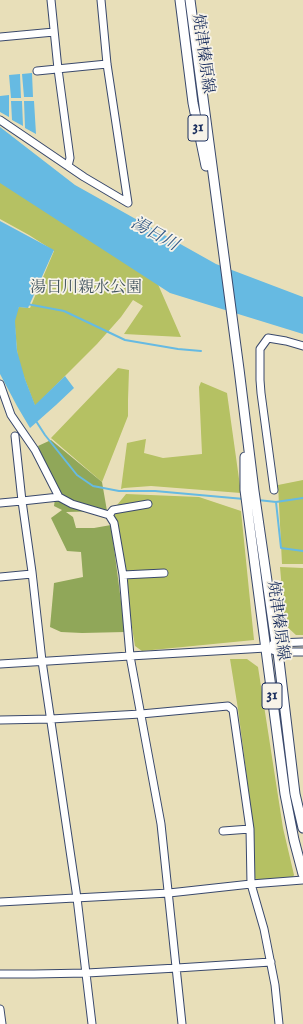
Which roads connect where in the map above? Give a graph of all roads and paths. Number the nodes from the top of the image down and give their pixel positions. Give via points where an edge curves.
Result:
1 (51, 0) edge
2 (101, 0) edge
3 (180, 0) edge
4 (190, 0) edge
5 (54, 32) junction
6 (0, 37) edge
7 (107, 64) junction
8 (58, 69) junction
9 (37, 71) dead end
10 (0, 120) edge
11 (68, 166) junction
12 (223, 254) junction
13 (303, 346) edge
14 (0, 384) edge
15 (15, 436) dead end
16 (274, 490) dead end
17 (59, 497) junction
18 (22, 501) junction
19 (0, 503) edge
20 (148, 504) dead end
21 (109, 515) junction
22 (253, 516) junction
23 (164, 572) dead end
24 (32, 574) junction
25 (123, 575) junction
26 (0, 577) edge
27 (303, 642) edge
28 (276, 643) junction
29 (266, 648) junction
30 (278, 652) junction
31 (303, 652) edge
32 (130, 656) junction
33 (42, 661) junction
34 (0, 664) edge
35 (141, 714) junction
36 (51, 719) junction
37 (0, 720) edge
38 (303, 828) edge
39 (250, 829) junction
40 (222, 831) dead end
41 (303, 874) edge
42 (303, 880) edge
43 (251, 884) junction
44 (168, 893) junction
45 (78, 898) junction
46 (0, 902) edge
47 (271, 962) junction
48 (177, 968) junction
49 (87, 973) junction
50 (0, 974) edge
51 (0, 1009) edge
52 (2, 1024) edge
53 (92, 1024) edge
54 (182, 1024) edge
55 (279, 1024) edge

1 - 5 street
2 - 7 street
3 - 12 main road, 焼津榛原線 / 31 via 194,102
4 - 12 main road, 焼津榛原線 / 31
5 - 6 street
5 - 8 street
7 - 8 street
7 - 11 street via 128,203
8 - 9 street
8 - 11 street via 70,158
10 - 11 street
12 - 22 main road, 焼津榛原線 / 31 via 239,369
13 - 16 street via 268,338 260,349 261,393
14 - 17 street via 11,415 35,450
15 - 18 street
17 - 18 street
17 - 21 street via 72,504
18 - 19 street
18 - 24 street
20 - 21 street via 113,510
21 - 25 street via 114,523
22 - 28 main road, 焼津榛原線 / 31
22 - 29 main road, 焼津榛原線 / 31
23 - 25 street
24 - 26 street
24 - 33 street
25 - 32 street
27 - 28 street
28 - 29 street
28 - 30 main road, 焼津榛原線 / 31
29 - 30 street
29 - 32 street
29 - 41 main road, 焼津榛原線 / 31 via 285,794
30 - 31 street
30 - 38 main road, 焼津榛原線 / 31 via 296,794
32 - 33 street
32 - 35 street
33 - 34 street
33 - 36 street
35 - 36 street
35 - 39 street via 228,706 233,710
35 - 44 street via 161,824
36 - 37 street
36 - 45 street
39 - 40 street
39 - 43 street
42 - 43 street
43 - 44 street
43 - 47 street
44 - 45 street
44 - 48 street
45 - 46 street
45 - 49 street
47 - 48 street
47 - 55 street
48 - 49 street
48 - 54 street
49 - 50 street
49 - 53 street
51 - 52 street

